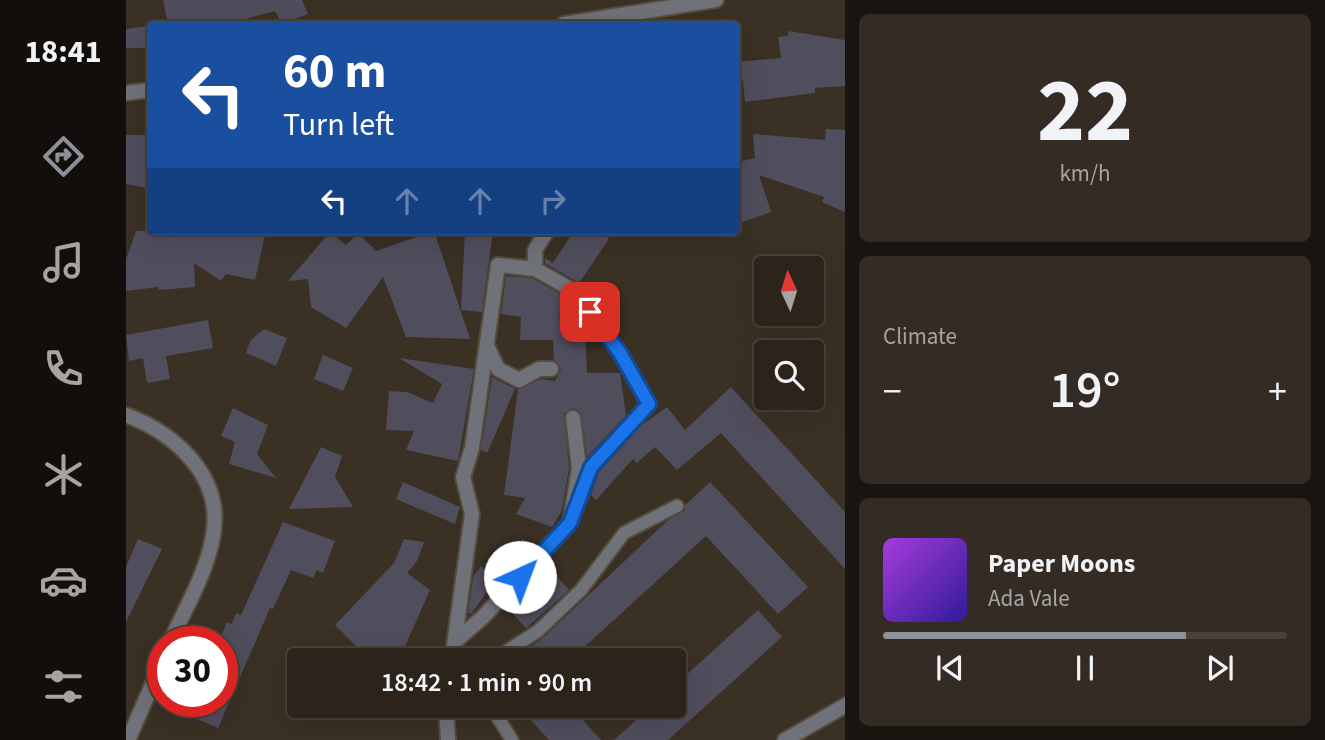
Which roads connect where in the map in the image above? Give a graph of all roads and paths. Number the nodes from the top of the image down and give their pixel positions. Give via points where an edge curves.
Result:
1 (716, 0) edge
2 (583, 21) edge
3 (147, 90) edge
4 (126, 93) edge
5 (544, 235) edge
6 (535, 269) junction
7 (486, 344) junction
8 (551, 369) dead end
9 (126, 415) edge
10 (573, 418) dead end
11 (677, 506) dead end
12 (570, 523) junction
13 (177, 626) edge
14 (458, 639) junction
15 (455, 648) edge
16 (512, 648) edge
17 (147, 697) edge
18 (845, 705) edge
19 (447, 718) edge
20 (498, 718) edge
21 (128, 740) edge
22 (448, 740) edge
23 (512, 740) edge
24 (785, 740) edge

1 - 2 street
3 - 4 street
5 - 6 street via 535,250
6 - 7 street via 498,265
6 - 12 street via 575,291 620,353 649,404 591,467
7 - 8 street via 498,369 519,380 539,369
7 - 14 street via 472,448 463,477 472,514
9 - 13 street via 179,443 213,500 213,537
10 - 12 street via 579,468
11 - 16 lane via 624,533 582,590 538,631
12 - 14 street
14 - 15 street
17 - 21 street
18 - 24 street
19 - 22 street
20 - 23 lane

